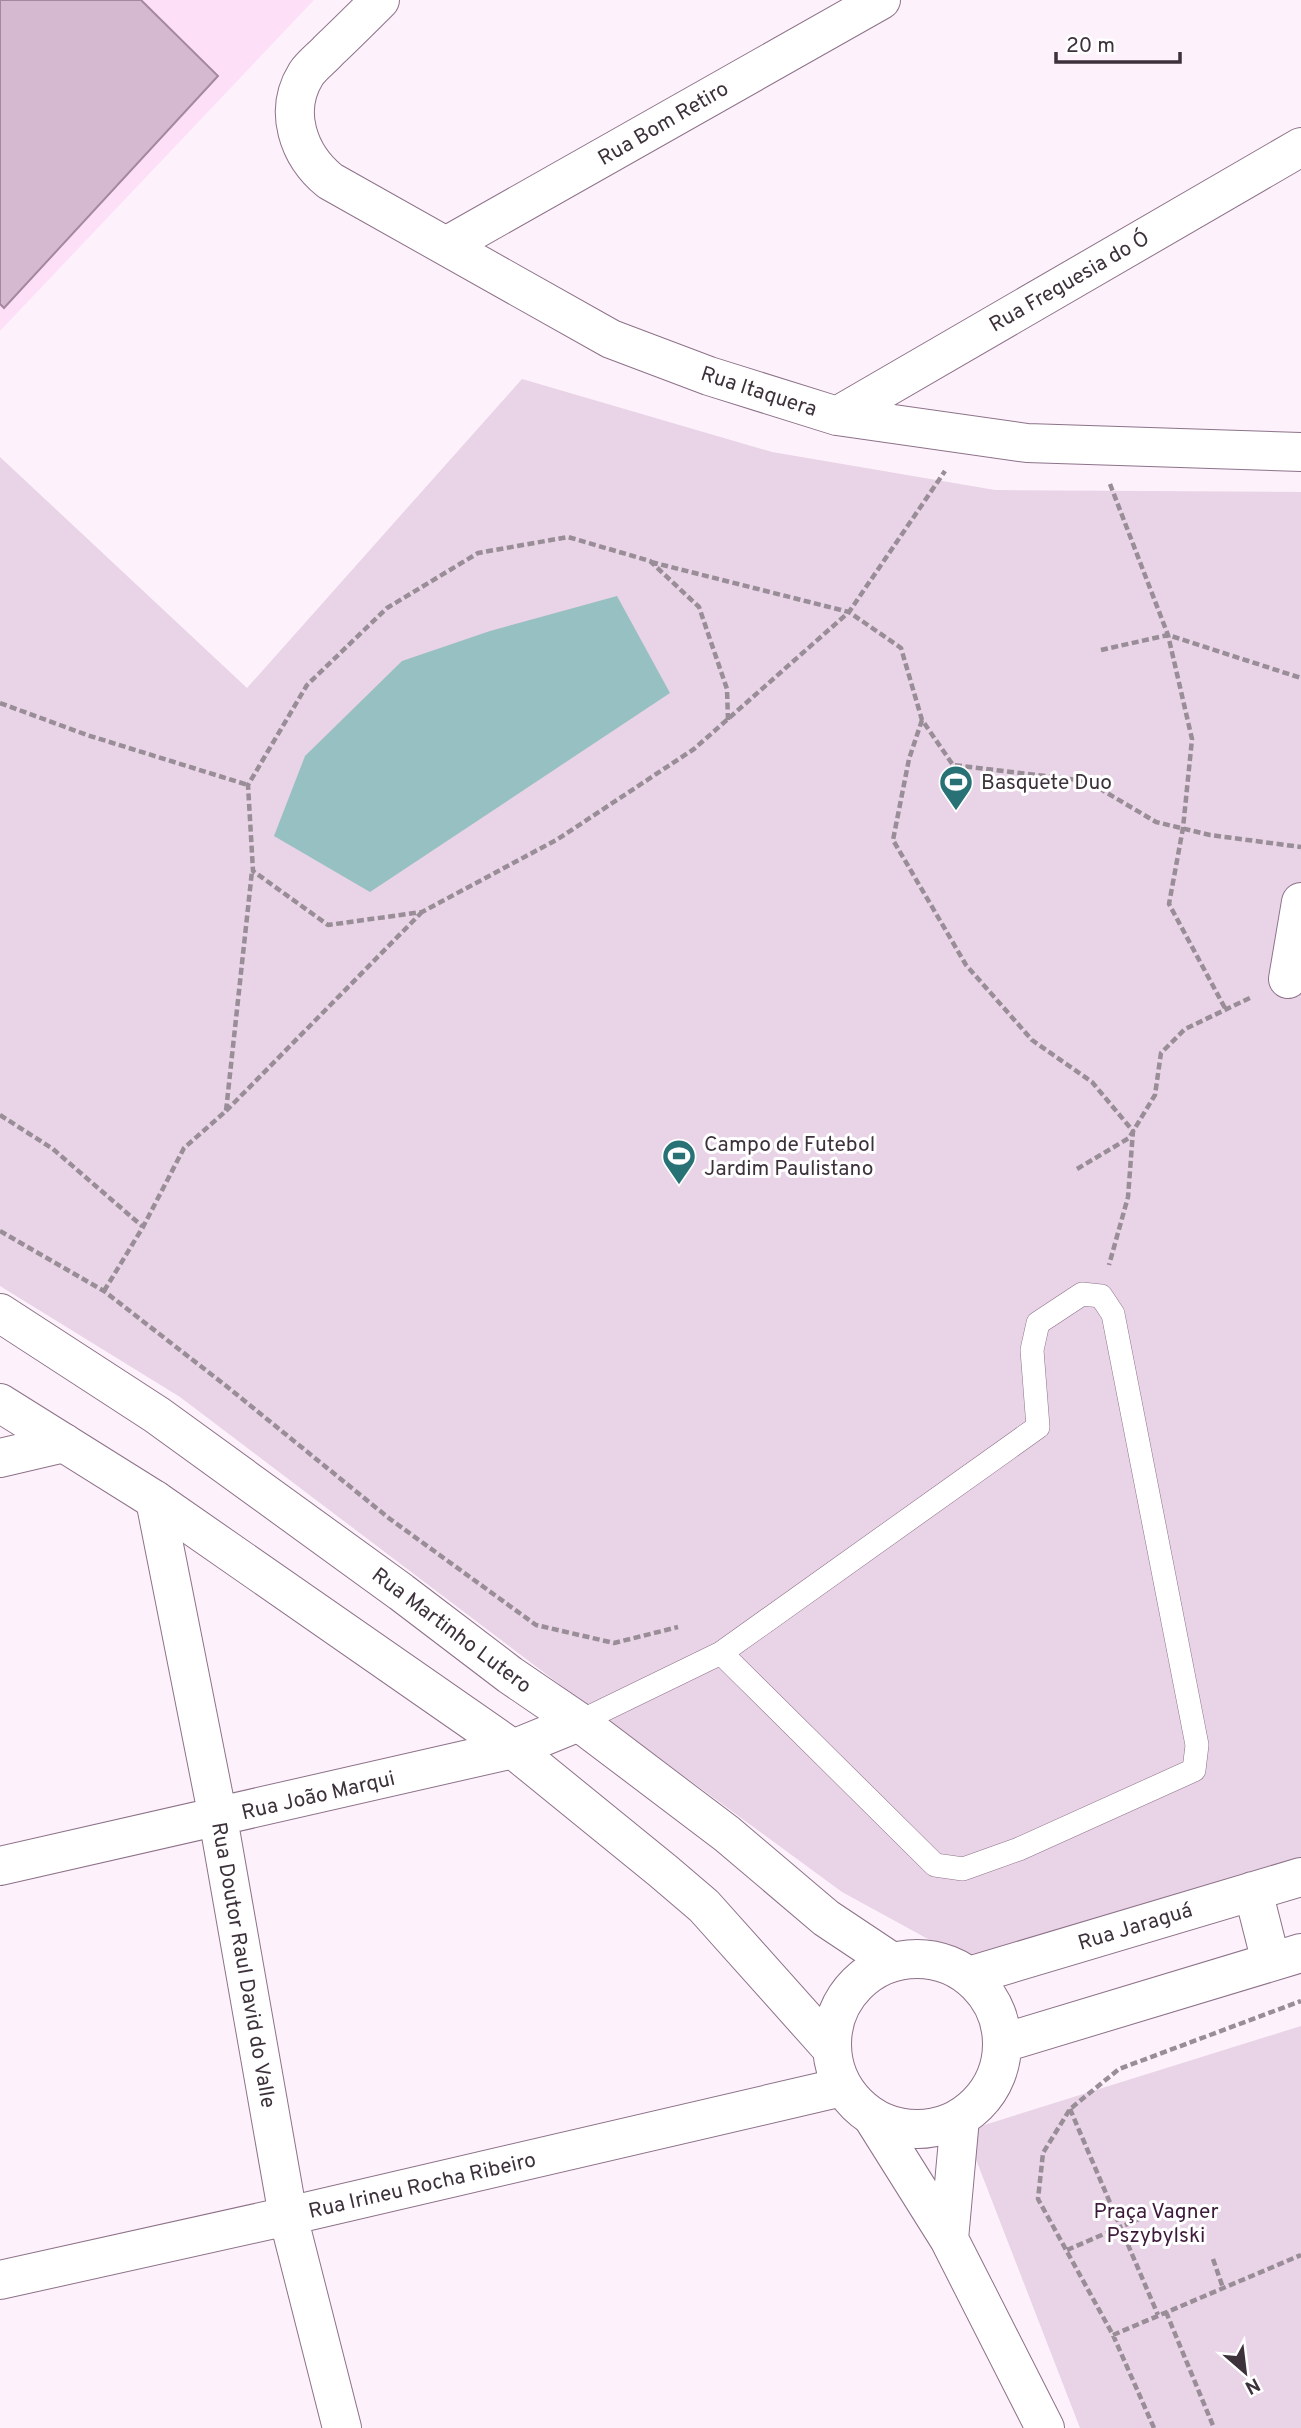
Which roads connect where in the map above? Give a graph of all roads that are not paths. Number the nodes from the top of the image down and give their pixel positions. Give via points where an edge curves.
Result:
1 (380, 0) edge
2 (881, 0) edge
3 (1301, 147) edge
4 (446, 246) junction
5 (837, 416) junction
6 (1301, 452) edge
7 (1301, 902) edge
8 (1287, 979) road end
9 (0, 1313) edge
10 (0, 1403) edge
11 (64, 1443) junction
12 (0, 1458) edge
13 (155, 1500) junction
14 (721, 1653) junction
15 (579, 1722) junction
16 (513, 1749) junction
17 (218, 1818) junction
18 (0, 1866) edge
19 (1301, 1877) edge
20 (1252, 1891) junction
21 (1286, 1957) edge
22 (892, 1962) junction
23 (969, 1976) junction
24 (1003, 2043) junction
25 (831, 2048) junction
26 (842, 2087) junction
27 (873, 2118) junction
28 (960, 2118) junction
29 (288, 2216) junction
30 (949, 2239) junction
31 (0, 2280) edge
32 (342, 2428) edge
33 (1045, 2428) edge

1 - 4 street, Rua Itaquera via 307,73 296,98 295,125 303,151 319,173
2 - 4 street, Rua Bom Retiro
3 - 5 street, Rua Freguesia do Ó
4 - 5 street, Rua Itaquera via 611,340
5 - 6 street, Rua Itaquera via 1027,443
7 - 8 street
9 - 15 street, Rua Martinho Lutero via 157,1415
10 - 11 street
11 - 12 street
11 - 13 street
13 - 16 street
13 - 17 street, Rua Doutor Raul David do Valle
14 - 14 lane via 935,1866 963,1869 1008,1853 1194,1770 1197,1745 1113,1314 1101,1296 1082,1294 1038,1323 1032,1350 1038,1427
14 - 15 lane
15 - 16 street, Rua João Marqui
15 - 22 street, Rua Martinho Lutero via 826,1918
16 - 17 street, Rua João Marqui
16 - 25 street via 704,1906
17 - 18 street, Rua João Marqui
17 - 29 street, Rua Doutor Raul David do Valle
19 - 20 street, Rua Jaraguá
20 - 21 street
20 - 23 street, Rua Jaraguá
21 - 24 street
22 - 23 street via 933,1960
22 - 25 street via 867,1975 847,1995 834,2020
23 - 24 street via 988,1994
24 - 28 street via 991,2086
25 - 26 street
26 - 27 street
26 - 29 street, Rua Irineu Rocha Ribeiro
27 - 28 street via 916,2130
27 - 30 street
28 - 30 street
29 - 31 street, Rua Irineu Rocha Ribeiro
29 - 32 street, Rua Doutor Raul David do Valle
30 - 33 street

